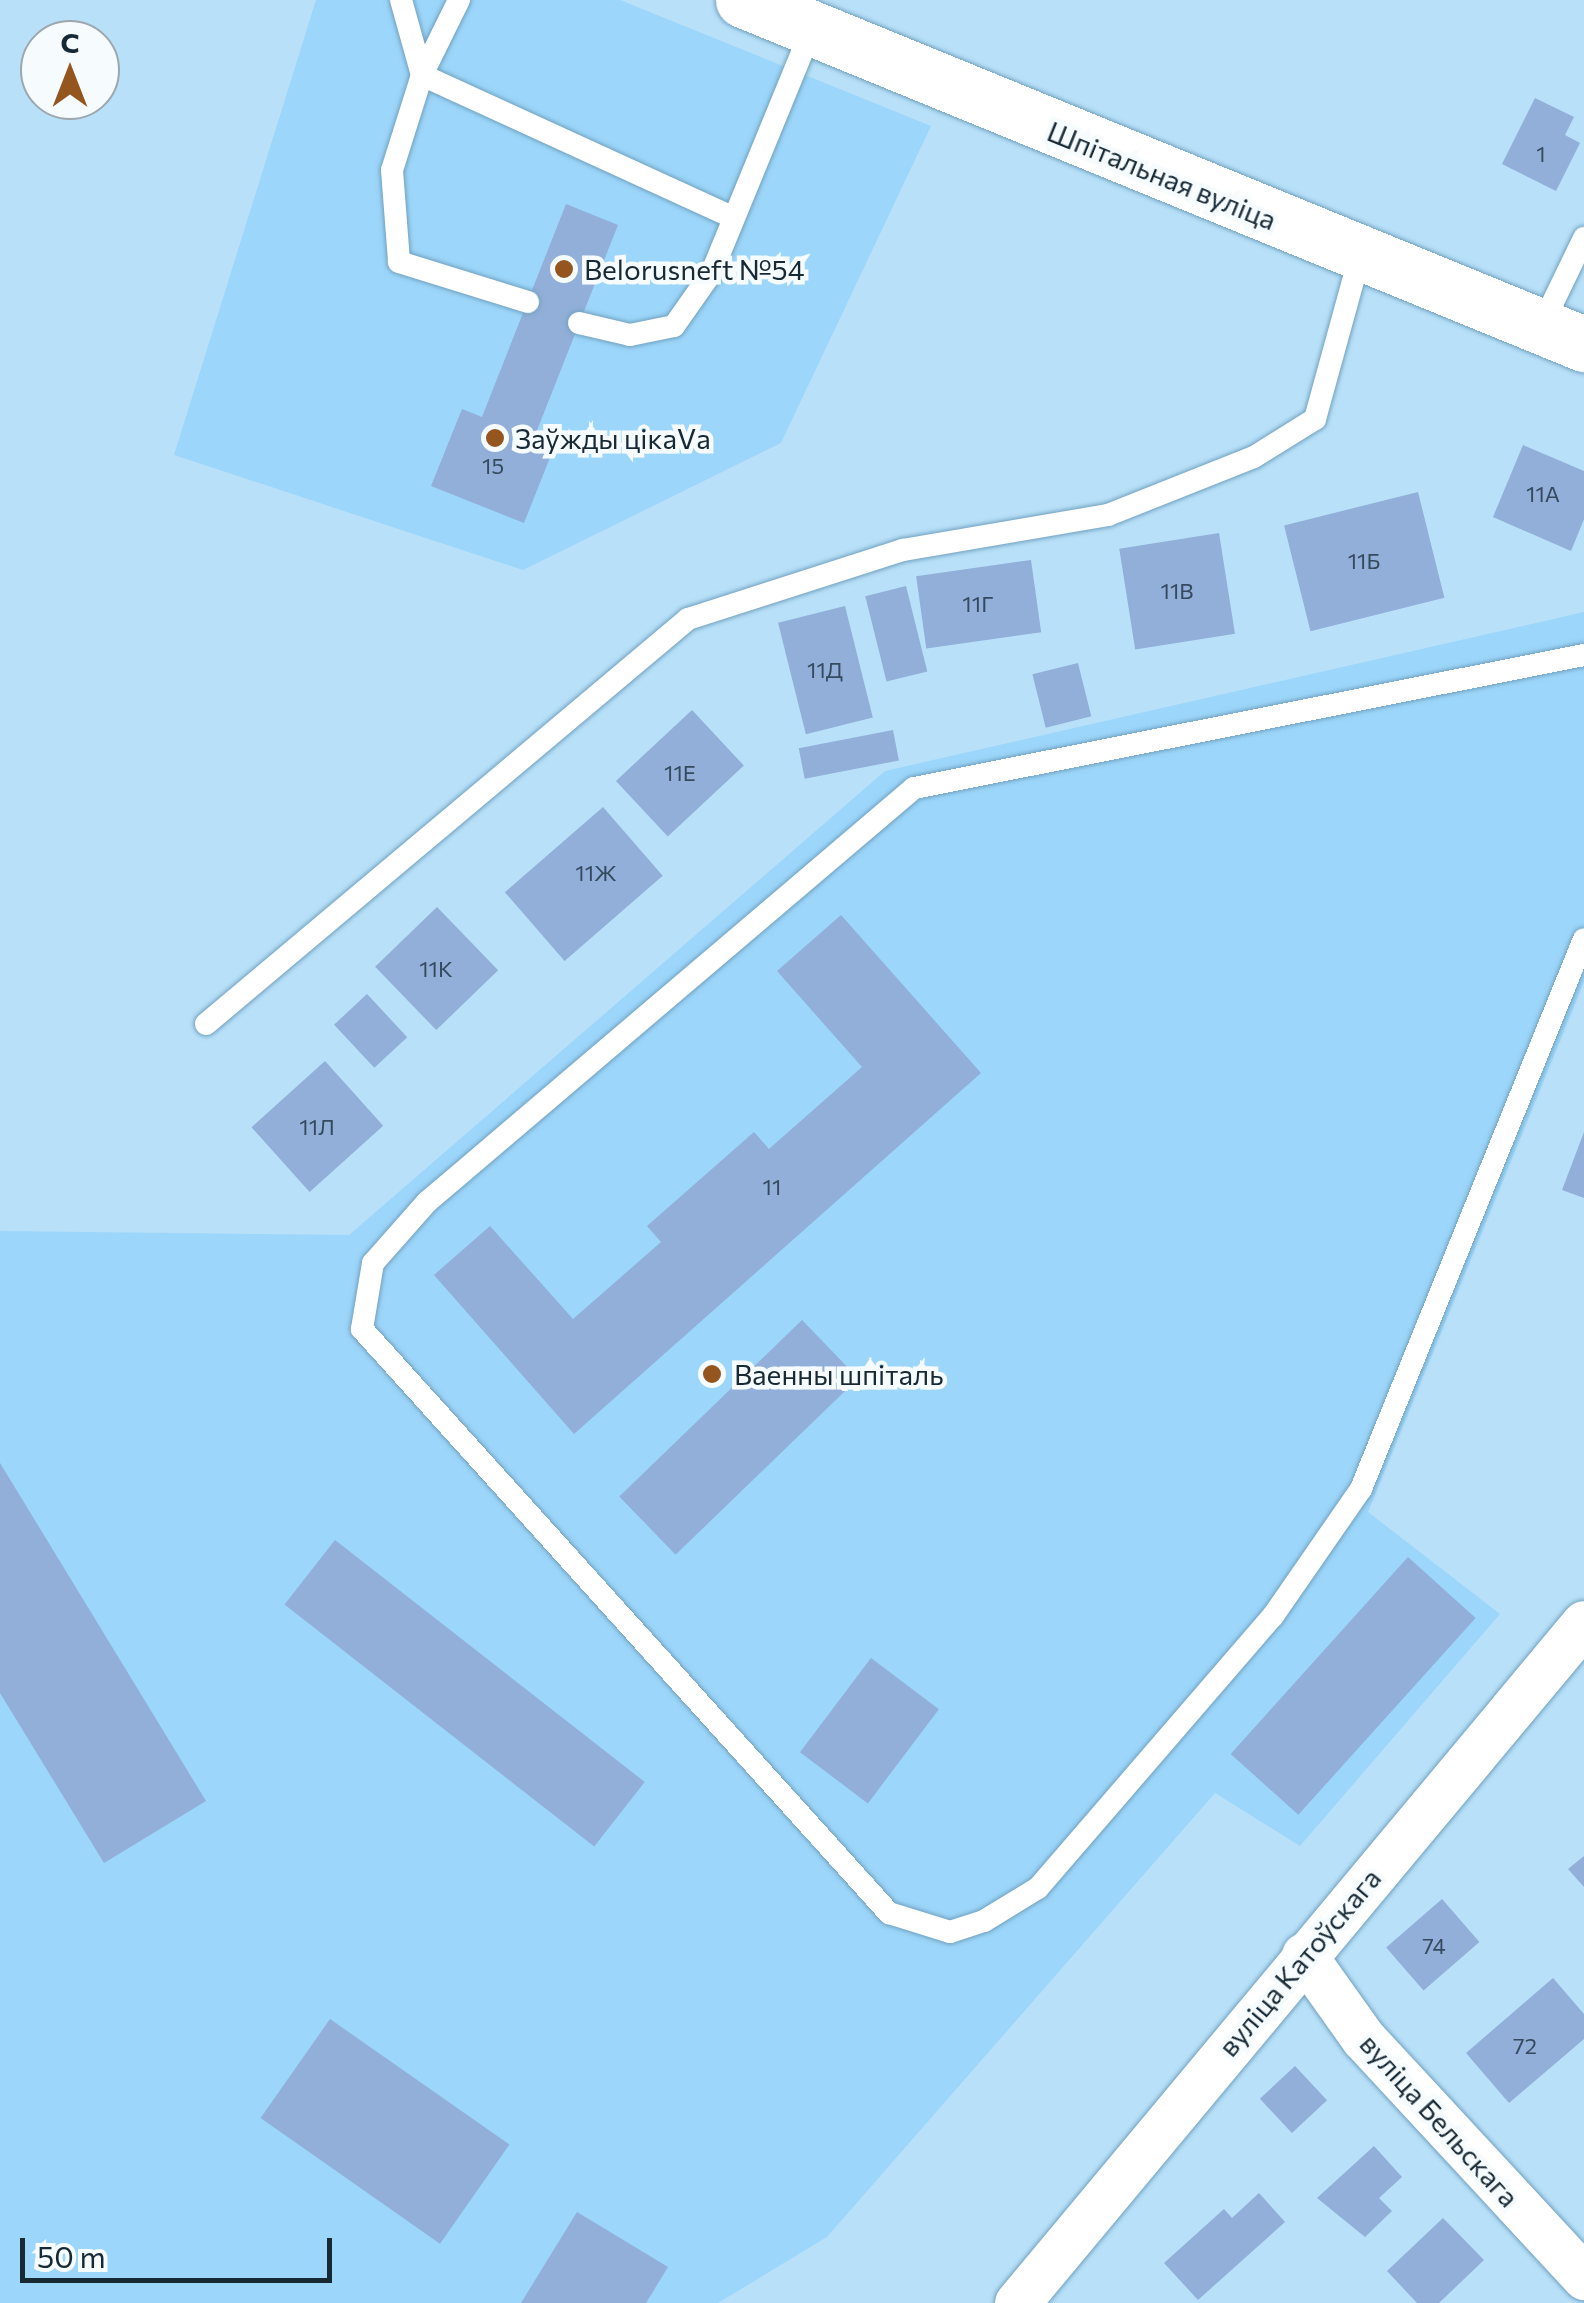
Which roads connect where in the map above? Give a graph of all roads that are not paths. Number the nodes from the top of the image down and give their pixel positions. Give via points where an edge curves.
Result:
1 (401, 0) edge
2 (458, 0) edge
3 (742, 0) edge
4 (811, 31) junction
5 (422, 75) junction
6 (730, 216) junction
7 (1584, 238) edge
8 (1360, 256) junction
9 (528, 302) dead end
10 (579, 323) dead end
11 (1562, 335) edge
12 (1584, 655) edge
13 (1584, 939) edge
14 (206, 1024) dead end
15 (1584, 1623) edge
16 (1304, 1955) junction
17 (1584, 2278) edge
18 (1017, 2303) edge

1 - 5 lane
2 - 5 lane
3 - 4 main road, Шпітальная вуліца
4 - 6 lane via 786,104
4 - 8 main road, Шпітальная вуліца
5 - 6 lane
5 - 9 lane via 392,170 399,262
6 - 10 lane via 712,272 674,326 630,335
7 - 11 lane
8 - 11 main road, Шпітальная вуліца
8 - 14 lane via 1315,419 1254,457 1108,515 904,550 688,619
12 - 13 lane via 914,788 427,1202 373,1263 362,1329 889,1913 950,1932 984,1921 1038,1888 1273,1616 1361,1489
15 - 16 street, вуліца Катоўскага
16 - 17 street, вуліца Бельскага via 1363,2038
16 - 18 street, вуліца Катоўскага

